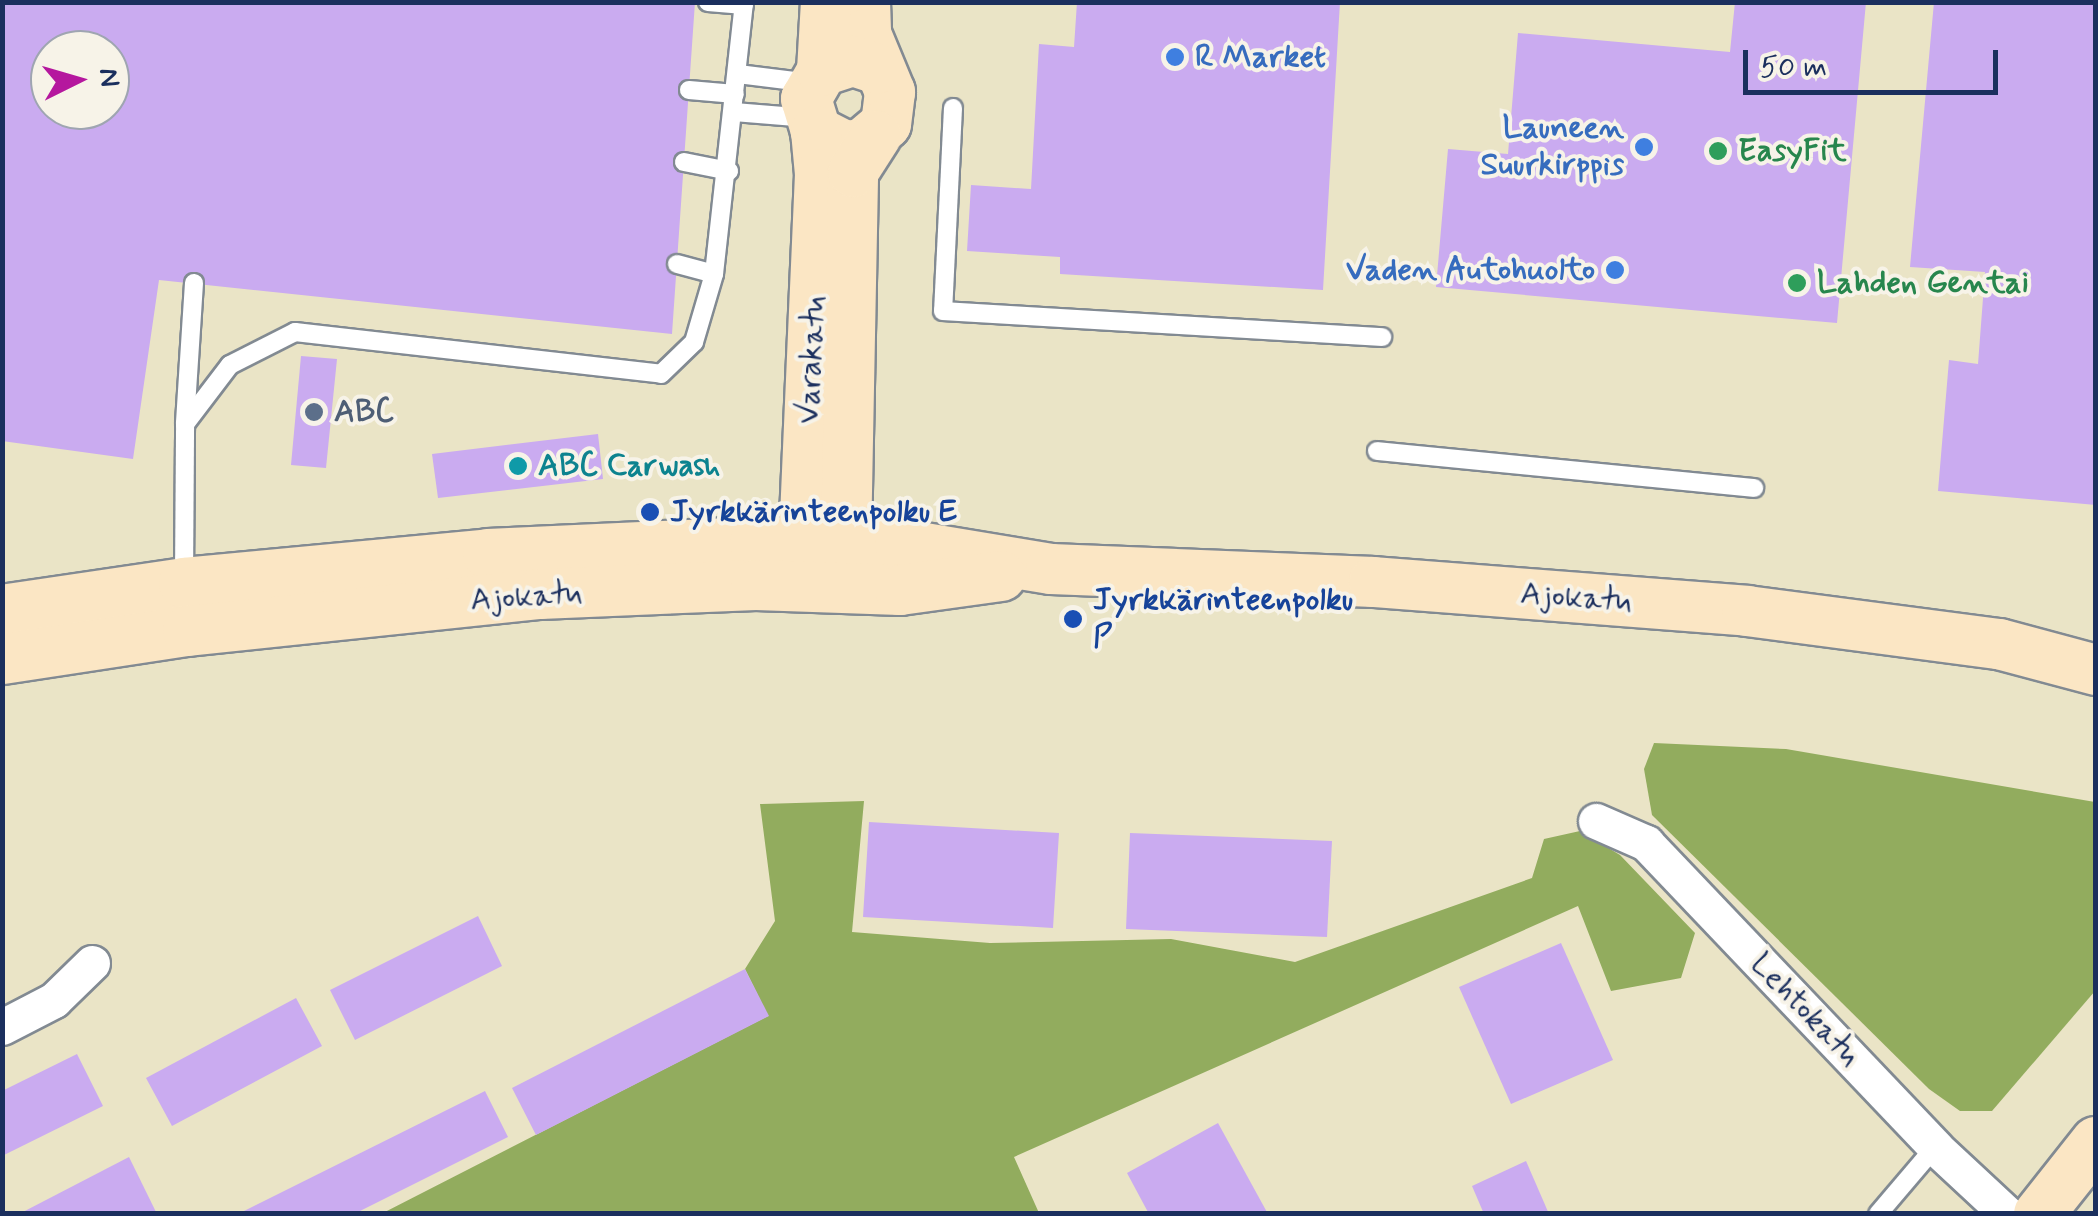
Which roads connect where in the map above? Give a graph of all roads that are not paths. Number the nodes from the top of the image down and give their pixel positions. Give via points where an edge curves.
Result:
1 (708, 2) edge
2 (826, 2) edge
3 (865, 2) edge
4 (744, 4) edge
5 (878, 69) junction
6 (738, 74) junction
7 (689, 90) dead end
8 (814, 101) junction
9 (735, 103) junction
10 (954, 108) dead end
11 (876, 136) junction
12 (684, 162) dead end
13 (729, 171) junction
14 (676, 264) dead end
15 (714, 274) junction
16 (194, 283) dead end
17 (1382, 337) dead end
18 (185, 424) junction
19 (1377, 451) dead end
20 (1754, 488) dead end
21 (827, 564) junction
22 (186, 607) junction
23 (2, 610) edge
24 (2, 660) edge
25 (2096, 670) edge
26 (1596, 821) dead end
27 (92, 963) dead end
28 (2, 1027) edge
29 (2096, 1142) edge
30 (1935, 1147) junction
31 (1878, 1214) edge
32 (2007, 1214) edge
33 (2040, 1214) edge

1 - 4 lane
2 - 8 street, Varakatu
3 - 5 street
4 - 6 lane
5 - 8 street via 853,61
5 - 11 street via 891,107
6 - 8 lane
6 - 9 lane
7 - 9 lane
8 - 9 lane
8 - 11 street via 845,146
8 - 21 street, Varakatu
9 - 13 lane
10 - 17 lane via 942,311
11 - 21 street, Varakatu via 853,172
12 - 13 lane
13 - 15 lane
14 - 15 lane
15 - 18 lane via 694,342 661,374 296,332 230,365
16 - 18 lane
18 - 22 lane
19 - 20 lane
21 - 22 street, Ajokatu via 540,594
21 - 25 street, Ajokatu via 900,590 1051,569 1374,582 1747,611 1999,644
22 - 23 street, Ajokatu
22 - 24 street, Ajokatu
26 - 30 street, Lehtokatu via 1646,843
27 - 28 street via 54,1000
29 - 33 street
30 - 31 lane
30 - 32 street, Lehtokatu

